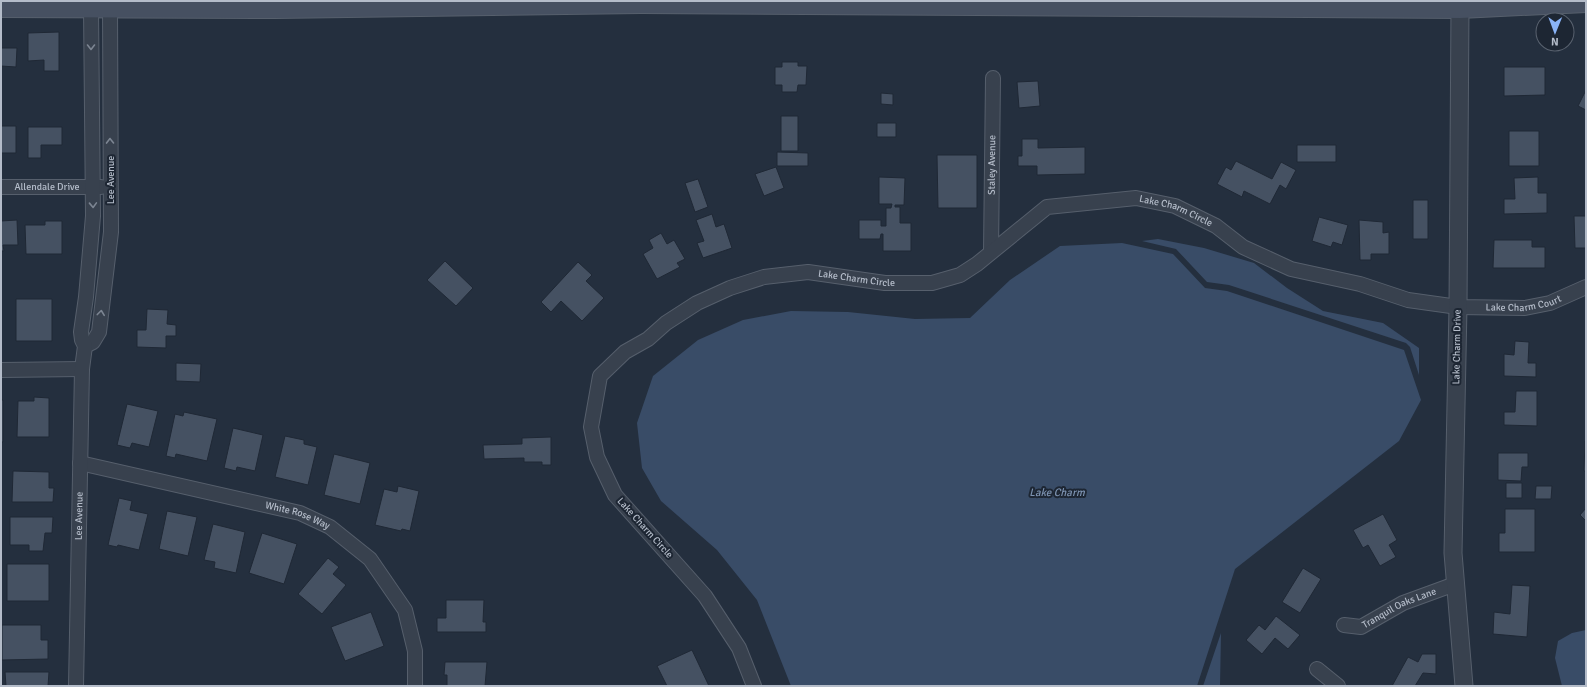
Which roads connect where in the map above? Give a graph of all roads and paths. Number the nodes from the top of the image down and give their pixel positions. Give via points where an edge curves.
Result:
1 (641, 2) edge
2 (1586, 2) edge
3 (276, 5) edge
4 (1461, 5) edge
5 (1, 7) edge
6 (100, 8) junction
7 (993, 78) dead end
8 (1, 187) edge
9 (92, 187) junction
10 (111, 187) junction
11 (991, 252) junction
12 (1586, 287) edge
13 (1458, 307) junction
14 (85, 346) junction
15 (82, 369) junction
16 (1, 370) edge
17 (80, 463) junction
18 (1455, 584) junction
19 (1344, 625) dead end
20 (1317, 669) dead end
21 (76, 686) edge
22 (415, 686) edge
23 (754, 686) edge
24 (1338, 686) edge
25 (1464, 686) edge

1 - 3 main road
1 - 4 main road
2 - 4 main road
3 - 6 main road
4 - 13 street, Lake Charm Drive
5 - 6 main road
6 -> 9 street, Lee Avenue
10 -> 6 street, Lee Avenue
7 - 11 street, Staley Avenue
8 - 9 street, Allendale Drive
9 - 10 street, Allendale Drive
9 -> 14 street, Lee Avenue via 93,216 86,297 80,332
14 -> 10 street, Lee Avenue via 92,342 99,332 111,232
11 - 13 street, Lake Charm Circle via 1047,207 1136,198 1175,206 1216,226 1243,247 1290,269 1360,284 1408,300
11 - 23 street, Lake Charm Circle via 960,276 932,283 885,283 808,272 764,277 730,288 697,303 666,323 648,339 625,352 600,376 592,428 597,457 615,495 705,596 739,648
12 - 13 street, Lake Charm Court via 1550,304 1525,308
13 - 18 street, Lake Charm Drive via 1453,553
14 - 15 street, Lee Avenue
15 - 16 street
15 - 17 street, Lee Avenue
17 - 21 street, Lee Avenue
17 - 22 street, White Rose Way via 300,513 330,527 370,559 405,610 415,651
18 - 19 street, Tranquil Oaks Lane via 1403,603 1361,627
18 - 25 street, Lake Charm Drive
20 - 24 street

